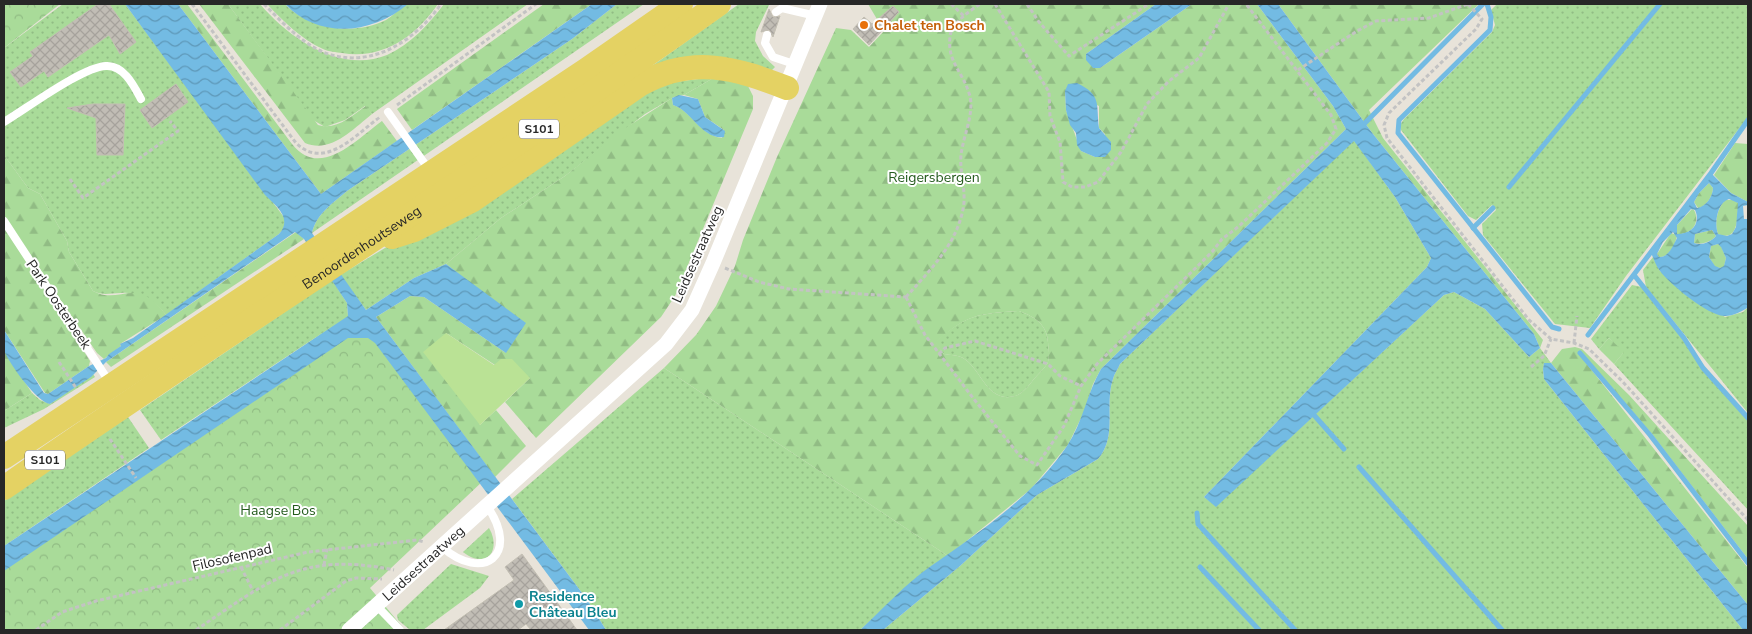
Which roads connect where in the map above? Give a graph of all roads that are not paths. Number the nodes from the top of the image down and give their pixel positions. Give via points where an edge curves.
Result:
1 (681, 4) edge
2 (719, 4) edge
3 (818, 10) edge
4 (776, 12) dead end
5 (767, 35) dead end
6 (796, 64) junction
7 (787, 88) junction
8 (141, 99) dead end
9 (388, 112) road end
10 (4, 122) edge
11 (425, 164) junction
12 (4, 222) edge
13 (355, 250) junction
14 (323, 258) junction
15 (108, 378) junction
16 (4, 457) edge
17 (4, 488) edge
18 (488, 506) junction
19 (442, 547) junction
20 (377, 606) junction
21 (349, 630) edge
22 (400, 630) edge

1 - 11 main road, Benoordenhoutseweg / S101 via 586,70
2 - 13 main road, Benoordenhoutseweg / S101 via 601,88
3 - 4 lane via 782,8
3 - 6 street, Leidsestraatweg
5 - 6 lane via 765,43 773,57
6 - 7 street, Leidsestraatweg
7 - 13 main road via 732,69 692,66 660,73 473,200 414,230
7 - 18 street, Leidsestraatweg via 692,310 666,344
8 - 10 lane via 132,82 119,70 106,66 83,73
9 - 11 lane
11 - 14 main road, Benoordenhoutseweg / S101
12 - 15 lane, Park Oosterbeek
13 - 14 main road, Benoordenhoutseweg / S101
14 - 15 main road, Benoordenhoutseweg / S101
14 - 17 main road, Benoordenhoutseweg / S101
15 - 16 main road, Benoordenhoutseweg / S101
18 - 19 street, Leidsestraatweg
18 - 19 lane via 500,526 502,537 496,555 482,563 472,563 458,559
19 - 20 street, Leidsestraatweg
20 - 21 street, Leidsestraatweg
20 - 22 lane

